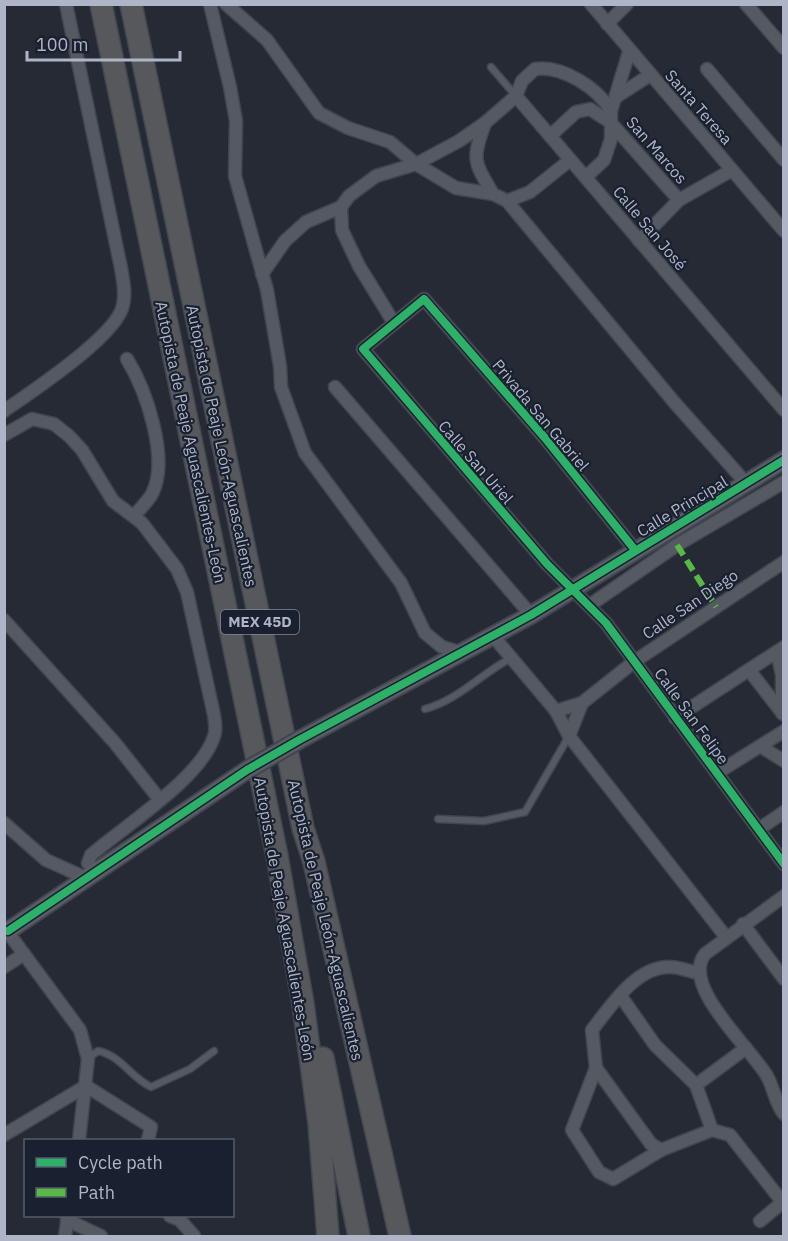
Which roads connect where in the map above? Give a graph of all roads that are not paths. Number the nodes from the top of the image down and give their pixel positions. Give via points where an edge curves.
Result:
1 (66, 4) edge
2 (101, 4) edge
3 (130, 4) edge
4 (210, 4) edge
5 (226, 4) edge
6 (591, 4) edge
7 (627, 4) edge
8 (746, 4) edge
9 (607, 24) junction
10 (783, 48) edge
11 (629, 52) junction
12 (491, 67) dead end
13 (707, 69) dead end
14 (650, 75) junction
15 (516, 96) junction
16 (616, 97) junction
17 (611, 117) junction
18 (485, 123) junction
19 (550, 136) junction
20 (570, 159) junction
21 (783, 160) edge
22 (416, 164) junction
23 (732, 170) junction
24 (586, 177) junction
25 (530, 192) junction
26 (493, 194) junction
27 (679, 200) junction
28 (507, 201) junction
29 (341, 207) junction
30 (522, 216) junction
31 (783, 231) edge
32 (639, 241) junction
33 (262, 274) junction
34 (394, 323) junction
35 (127, 359) dead end
36 (335, 387) dead end
37 (783, 410) edge
38 (4, 411) edge
39 (4, 435) edge
40 (783, 460) edge
41 (783, 482) edge
42 (746, 483) junction
43 (134, 516) junction
44 (635, 550) junction
45 (783, 562) edge
46 (571, 590) junction
47 (590, 605) junction
48 (531, 615) junction
49 (4, 620) edge
50 (493, 636) junction
51 (780, 649) edge
52 (466, 651) junction
53 (511, 658) junction
54 (635, 661) junction
55 (749, 670) junction
56 (582, 703) junction
57 (425, 709) dead end
58 (556, 711) junction
59 (782, 714) edge
60 (675, 718) junction
61 (782, 732) edge
62 (569, 736) junction
63 (760, 746) junction
64 (782, 760) edge
65 (717, 773) junction
66 (160, 800) junction
67 (783, 812) edge
68 (438, 819) dead end
69 (4, 823) edge
70 (303, 828) junction
71 (759, 830) junction
72 (277, 855) junction
73 (783, 864) edge
74 (91, 875) junction
75 (783, 896) edge
76 (743, 924) junction
77 (6, 929) edge
78 (726, 937) junction
79 (24, 954) junction
80 (4, 967) edge
81 (698, 973) junction
82 (783, 979) edge
83 (620, 994) junction
84 (746, 1048) junction
85 (214, 1051) dead end
86 (88, 1059) junction
87 (596, 1068) junction
88 (696, 1085) junction
89 (86, 1086) junction
90 (783, 1114) edge
91 (712, 1130) junction
92 (4, 1135) edge
93 (79, 1139) edge
94 (148, 1139) edge
95 (661, 1150) junction
96 (783, 1203) edge
97 (174, 1217) edge
98 (68, 1218) edge
99 (760, 1221) dead end
100 (65, 1236) edge
101 (101, 1236) edge
102 (194, 1236) edge
103 (328, 1236) edge
104 (358, 1236) edge
105 (386, 1236) edge
106 (400, 1236) edge

1 - 38 street via 121,268 123,306 117,319 96,341
2 - 72 highway, Autopista de Peaje Aguascalientes-León / MEX 45D
3 - 70 highway, Autopista de Peaje León-Aguascalientes / MEX 45D
4 - 33 street via 236,121 235,176
5 - 22 street via 267,40 319,112 348,128 390,142
6 - 9 street, Santa Teresa
7 - 9 street
8 - 10 street
9 - 11 street, Santa Teresa
11 - 14 street, Santa Teresa
11 - 16 street
12 - 15 lane, Calle San José
13 - 21 street
14 - 16 street
14 - 23 street, Santa Teresa
15 - 17 street, San Marcos via 530,71 552,69 601,98
15 - 18 street
15 - 19 street, Calle San José
16 - 17 street
17 - 19 street via 590,109 576,112
17 - 24 street via 604,160
17 - 27 street, San Marcos
18 - 22 street
18 - 26 street via 475,152 476,166
19 - 20 street, Calle San José
20 - 24 street, Calle San José
20 - 25 street
22 - 26 street via 456,188
22 - 29 street via 376,176
23 - 27 street
23 - 31 street, Santa Teresa
24 - 32 street, Calle San José
25 - 28 street
25 - 30 street
26 - 28 street
27 - 32 street
28 - 30 street
29 - 33 street via 306,222 285,241
29 - 34 street via 342,230
30 - 42 street via 674,402
32 - 37 street, Calle San José
33 - 52 street via 281,387 305,453 400,583 425,633 442,647
34 - 44 street, Privada San Gabriel via 424,299 545,438
34 - 46 street, Calle San Uriel via 363,348
35 - 43 street via 138,377 150,416 159,469 152,494
36 - 48 street
39 - 43 street via 32,419 54,424 82,450 113,501
40 - 42 street, Calle Principal
41 - 47 street via 677,545
42 - 44 street, Calle Principal
43 - 66 street via 183,578 215,723 204,755
44 - 46 street, Calle Principal
45 - 54 street, Calle San Diego
46 - 47 street, Calle San Felipe
46 - 48 street, Calle Principal
47 - 54 street, Calle San Felipe
48 - 50 street, Calle Principal
49 - 66 street via 116,743
50 - 52 street, Calle Principal
50 - 53 street
51 - 55 street
51 - 59 street
52 - 74 street, Calle Principal, bridge via 247,770
53 - 57 lane via 442,704
53 - 58 street
54 - 56 street, Calle San Diego
54 - 60 street, Calle San Felipe
55 - 59 street
55 - 60 street
56 - 58 street, Calle San Diego
56 - 62 street
58 - 62 street
60 - 65 street, Calle San Felipe
61 - 63 street
61 - 64 street
62 - 68 lane via 525,812 484,821
62 - 78 street
63 - 64 street
63 - 65 street
65 - 71 street, Calle San Felipe
66 - 74 street via 91,855
67 - 71 street
69 - 74 street via 46,860
70 - 105 highway
70 - 106 highway, Autopista de Peaje León-Aguascalientes / MEX 45D via 317,872
71 - 73 street, Calle San Felipe
72 - 103 highway, Autopista de Peaje Aguascalientes-León / MEX 45D via 319,1124
72 - 104 highway
74 - 77 street, Calle Principal
75 - 76 street
76 - 78 street
76 - 82 street
77 - 79 street
78 - 81 street via 705,954
79 - 80 street
79 - 86 street via 81,1030
81 - 83 street via 669,967 647,974
81 - 84 street via 710,1000
83 - 87 street via 592,1030
83 - 88 street via 655,1045
84 - 88 street
84 - 90 street via 768,1077
85 - 86 lane via 190,1069 151,1087 141,1083 110,1054 98,1051
86 - 89 street
87 - 95 street via 651,1144
87 - 95 street via 572,1130 599,1172 613,1179
88 - 91 street
89 - 92 street
89 - 93 street
89 - 94 street via 152,1127
91 - 95 street
91 - 96 street via 730,1135
96 - 99 street
97 - 102 street
98 - 100 street
98 - 101 street

